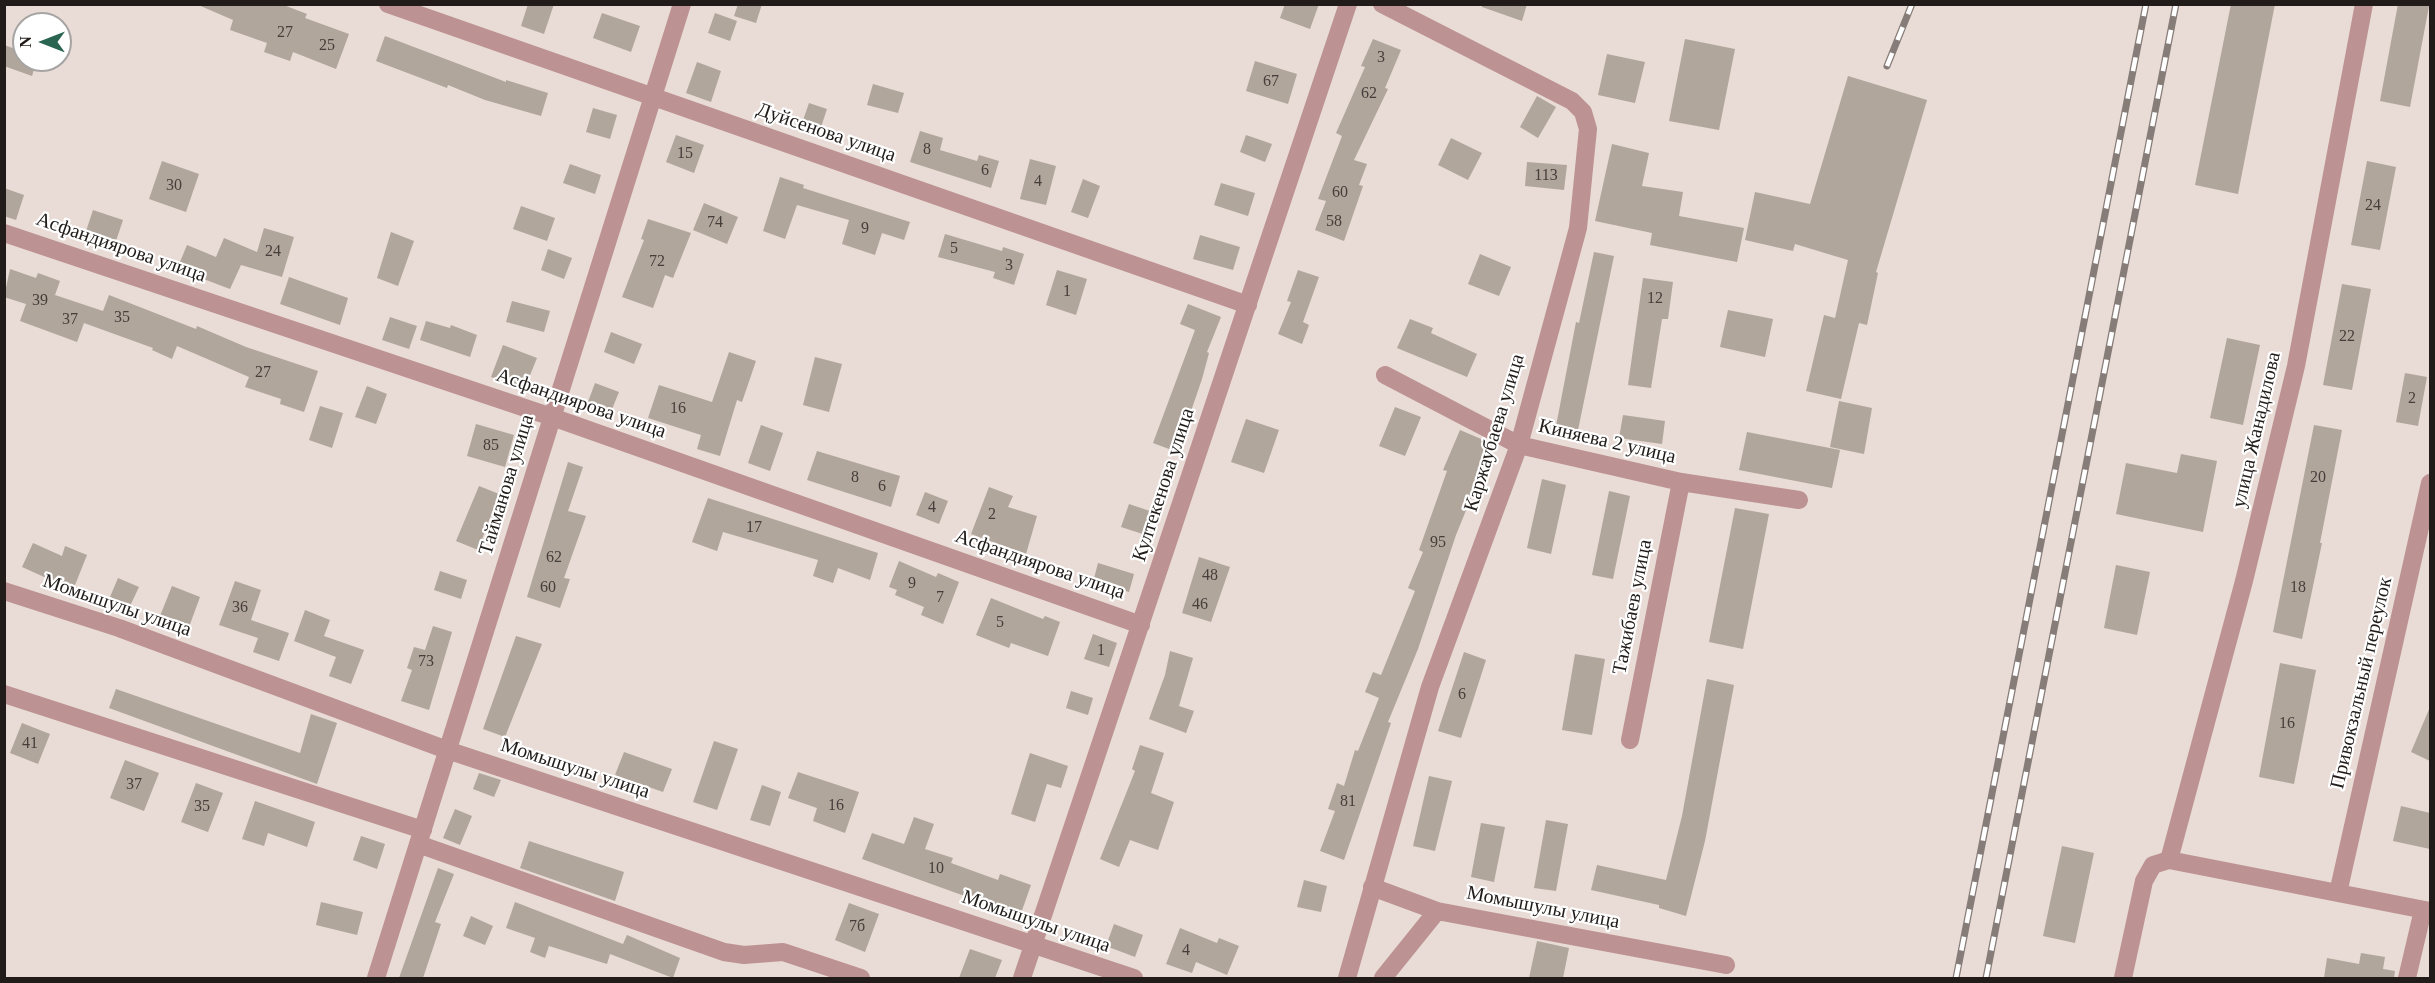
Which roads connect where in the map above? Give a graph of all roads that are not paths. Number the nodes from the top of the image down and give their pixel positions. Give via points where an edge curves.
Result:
1 (388, 4) edge
2 (682, 4) edge
3 (1348, 4) edge
4 (1382, 4) edge
5 (2364, 4) edge
6 (653, 96) junction
7 (4, 233) edge
8 (1248, 305) junction
9 (1385, 375) dead end
10 (552, 417) junction
11 (1519, 445) junction
12 (1681, 482) junction
13 (2430, 483) edge
14 (1799, 500) dead end
15 (4, 591) edge
16 (1141, 625) junction
17 (4, 694) edge
18 (1630, 740) dead end
19 (447, 750) junction
20 (420, 837) junction
21 (2169, 860) junction
22 (1372, 887) junction
23 (2338, 893) junction
24 (2427, 910) edge
25 (1437, 911) junction
26 (1035, 945) junction
27 (1726, 965) dead end
28 (376, 978) edge
29 (861, 978) edge
30 (1022, 978) edge
31 (1134, 978) edge
32 (1347, 978) edge
33 (1383, 978) edge
34 (2123, 978) edge
35 (2407, 978) edge

1 - 6 street, Дуйсенова улица
2 - 6 street, Тайманова улица
3 - 8 street, Култекенова улица
4 - 11 street, Каржаубаева улица via 1572,101 1586,121 1578,228
5 - 21 street, улица Жанадилова via 2296,366 2244,581
6 - 8 street, Дуйсенова улица
6 - 10 street, Тайманова улица
7 - 10 street, Асфандиярова улица
8 - 16 street, Култекенова улица
9 - 11 street, Киняева 2 улица
10 - 16 street, Асфандиярова улица
10 - 19 street, Тайманова улица
11 - 12 street, Киняева 2 улица
11 - 22 street, Каржаубаева улица via 1430,687
12 - 14 street, Киняева 2 улица
12 - 18 street, Тажибаев улица
13 - 23 street, Привокзальный переулок
15 - 19 street, Момышулы улица via 119,628
16 - 26 street, Култекенова улица
17 - 20 street
19 - 20 street, Тайманова улица
19 - 26 street, Момышулы улица
20 - 28 street, Тайманова улица
20 - 29 street via 724,952 783,952
21 - 23 street
21 - 34 street via 2153,865 2144,881
22 - 25 street
22 - 32 street, Каржаубаева улица
23 - 24 street
24 - 35 street
25 - 27 street, Момышулы улица
25 - 33 street, Момышулы улица
26 - 30 street, Култекенова улица
26 - 31 street, Момышулы улица

